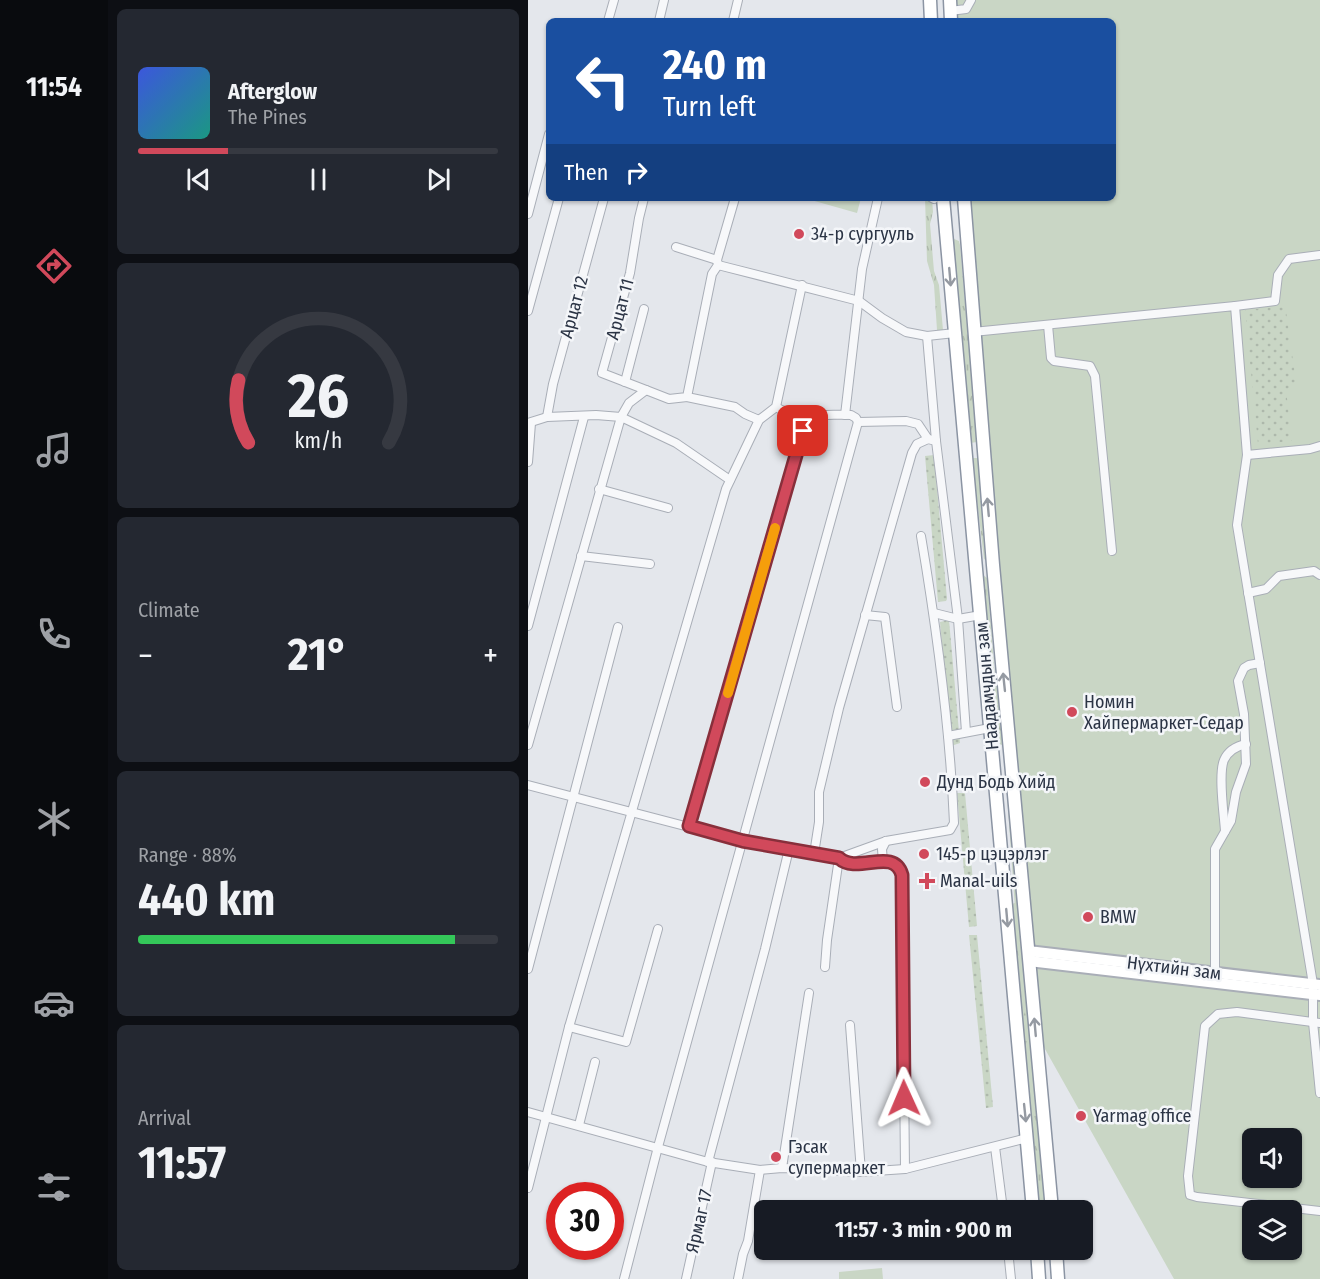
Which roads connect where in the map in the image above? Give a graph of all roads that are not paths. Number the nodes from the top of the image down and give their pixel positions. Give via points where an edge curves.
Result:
1 (614, 0) edge
2 (664, 0) edge
3 (738, 0) edge
4 (930, 0) edge
5 (971, 0) edge
6 (950, 11) edge
7 (609, 18) edge
8 (660, 18) edge
9 (734, 18) edge
10 (931, 18) edge
11 (546, 145) edge
12 (558, 201) edge
13 (603, 201) edge
14 (643, 201) edge
15 (734, 201) edge
16 (877, 201) edge
17 (937, 201) edge
18 (964, 201) edge
19 (528, 214) edge
20 (966, 237) junction
21 (946, 240) junction
22 (676, 247) dead end
23 (1320, 255) edge
24 (718, 262) junction
25 (802, 285) junction
26 (859, 300) junction
27 (1235, 306) junction
28 (644, 309) dead end
29 (528, 311) edge
30 (1048, 325) junction
31 (973, 332) junction
32 (955, 333) junction
33 (927, 336) junction
34 (625, 382) junction
35 (646, 390) junction
36 (687, 397) junction
37 (776, 406) junction
38 (809, 414) junction
39 (845, 415) junction
40 (547, 417) junction
41 (584, 417) junction
42 (621, 417) junction
43 (759, 420) junction
44 (858, 422) junction
45 (530, 423) edge
46 (932, 440) junction
47 (1320, 446) edge
48 (1247, 454) junction
49 (528, 462) edge
50 (730, 480) junction
51 (599, 489) junction
52 (668, 507) dead end
53 (921, 536) dead end
54 (1112, 551) dead end
55 (580, 556) junction
56 (650, 564) dead end
57 (993, 565) junction
58 (977, 567) junction
59 (1320, 575) edge
60 (1248, 593) junction
61 (934, 613) junction
62 (865, 615) junction
63 (981, 615) junction
64 (958, 619) junction
65 (528, 627) edge
66 (618, 627) dead end
67 (1260, 663) junction
68 (897, 707) dead end
69 (990, 728) junction
70 (966, 732) junction
71 (948, 736) junction
72 (1246, 744) junction
73 (528, 745) edge
74 (1010, 745) junction
75 (992, 747) junction
76 (528, 785) edge
77 (575, 797) junction
78 (1015, 799) junction
79 (997, 802) junction
80 (631, 814) junction
81 (689, 826) junction
82 (1225, 832) junction
83 (743, 841) junction
84 (886, 841) junction
85 (789, 849) junction
86 (814, 854) junction
87 (839, 858) junction
88 (883, 862) junction
89 (1023, 894) junction
90 (1005, 896) junction
91 (658, 929) dead end
92 (1029, 956) junction
93 (825, 968) dead end
94 (528, 969) edge
95 (1215, 973) junction
96 (1316, 989) edge
97 (809, 993) dead end
98 (1317, 1022) edge
99 (850, 1025) dead end
100 (568, 1027) junction
101 (595, 1062) dead end
102 (1320, 1093) edge
103 (528, 1112) edge
104 (546, 1116) junction
105 (579, 1125) junction
106 (1027, 1138) junction
107 (658, 1147) junction
108 (995, 1147) junction
109 (710, 1162) junction
110 (782, 1168) junction
111 (905, 1169) junction
112 (760, 1170) junction
113 (861, 1172) junction
114 (528, 1188) edge
115 (1002, 1200) edge
116 (1032, 1200) edge
117 (1051, 1200) edge
118 (1320, 1211) edge
119 (1009, 1260) edge
120 (1037, 1260) edge
121 (1057, 1260) edge
122 (624, 1279) edge
123 (686, 1279) edge
124 (738, 1279) edge
125 (1011, 1279) edge
126 (1039, 1279) edge
127 (1058, 1279) edge

1 - 7 street
2 - 8 street
3 - 9 street
4 - 10 highway
5 - 6 street via 966,9
11 - 19 street
12 - 29 street
13 - 40 street, Арцат 12
14 - 34 street, Арцат 11 via 630,273 602,373
15 - 24 street
16 - 26 street
17 - 21 highway, Наадамчдын зам
18 - 20 highway, Наадамчдын зам
20 - 21 highway via 957,234
20 - 31 highway, Наадамчдын зам
21 -> 32 highway, Наадамчдын зам
22 - 24 street
23 - 27 street via 1289,259 1278,275 1275,302
24 - 25 street
24 - 36 street via 712,274
25 - 26 street
25 - 37 street
26 - 33 street via 906,332
26 - 39 street
27 - 30 street
27 - 48 street
28 - 34 street
30 - 31 street
30 - 54 street via 1051,358 1090,366 1095,376
57 -> 31 highway, Наадамчдын зам
32 - 33 street
32 - 58 highway, Наадамчдын зам
33 - 46 street
34 - 35 street, Арцат 11
35 - 36 street, Арцат 11 via 669,399
35 - 42 street via 629,402
36 - 43 street, Арцат 11 via 735,407
37 - 38 street via 786,412
37 - 43 street
38 - 39 street
38 - 81 street
39 - 44 street
40 - 41 street
40 - 45 street
41 - 42 street
41 - 65 street
42 - 50 street via 676,443
42 - 51 street
43 - 50 street
44 - 46 street via 906,421 918,424
44 - 83 street
45 - 49 street
46 - 62 street via 917,444 912,453
46 - 64 street
47 - 48 street
48 - 60 street via 1237,525
50 - 80 street
51 - 52 street
51 - 55 street
53 - 61 street
55 - 56 street
55 - 73 street
57 - 58 highway
74 -> 57 highway, Наадамчдын зам
58 - 63 highway, Наадамчдын зам
59 - 60 street via 1314,571 1279,576 1266,589
60 - 67 street
61 - 64 street
61 - 71 street
62 - 68 street via 885,617
62 - 86 street via 819,792
63 - 64 street
63 - 69 highway, Наадамчдын зам
64 - 70 street
66 - 77 street
67 - 72 street via 1245,668 1238,681
67 - 96 street
69 - 70 street
69 - 75 highway, Наадамчдын зам
70 - 71 street
71 - 84 street via 952,828
72 - 82 street via 1246,764
72 - 82 street via 1236,746 1224,760
74 - 75 highway via 1000,751
74 - 78 highway, Наадамчдын зам
75 - 79 highway, Наадамчдын зам
76 - 77 street
77 - 80 street
77 - 94 street
78 - 79 highway via 1004,797
78 - 89 highway, Наадамчдын зам
79 - 90 highway, Наадамчдын зам
80 - 81 street
80 - 100 street
81 - 83 street
82 - 95 street via 1215,849
83 - 85 street
83 - 107 street
84 - 87 street
84 - 88 street
85 - 86 street
85 - 109 street, Ярмаг 17
86 - 87 street
87 - 88 street via 855,864
87 - 93 street
88 - 111 street via 896,863 902,875
89 - 90 highway
89 - 92 highway, Наадамчдын зам
90 -> 106 highway, Наадамчдын зам
91 - 100 street via 626,1042
92 - 95 main road, Нүхтийн зам
92 - 96 main road, Нүхтийн зам
117 -> 92 highway, Наадамчдын зам
95 - 96 main road, Нүхтийн зам
96 - 98 street
97 - 110 street
98 - 102 street
98 - 118 street via 1237,1012 1218,1014 1205,1026 1188,1176 1190,1195 1197,1197
99 - 113 street
100 - 104 street
101 - 105 street
103 - 104 street
104 - 105 street
104 - 114 street
105 - 107 street
106 - 108 street
106 - 116 highway, Наадамчдын зам
107 - 109 street
107 - 122 street
108 - 111 street
108 - 115 street
109 - 112 street
109 - 123 street, Ярмаг 17
110 - 112 street
110 - 113 street
111 - 113 street
112 - 124 street
119 - 125 street
120 - 126 highway
121 - 127 highway

